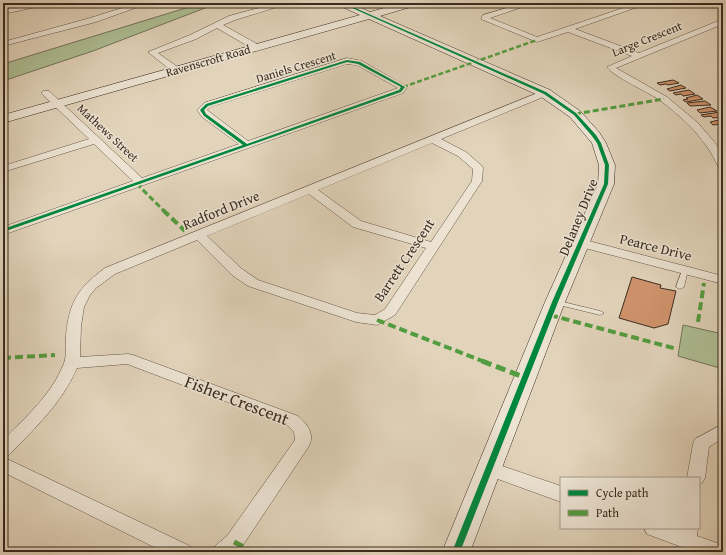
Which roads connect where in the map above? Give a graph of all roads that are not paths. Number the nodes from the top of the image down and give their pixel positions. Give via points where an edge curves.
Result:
1 (43, 3) edge
2 (145, 3) edge
3 (286, 3) edge
4 (342, 3) edge
5 (413, 3) edge
6 (530, 3) edge
7 (645, 3) edge
8 (3, 12) edge
9 (369, 15) junction
10 (723, 21) edge
11 (218, 26) junction
12 (570, 30) junction
13 (3, 44) edge
14 (256, 47) junction
15 (638, 55) junction
16 (176, 70) junction
17 (46, 93) dead end
18 (545, 93) junction
19 (57, 103) junction
20 (3, 119) edge
21 (433, 139) junction
22 (96, 140) junction
23 (246, 145) junction
24 (723, 166) edge
25 (3, 169) edge
26 (140, 182) junction
27 (310, 189) junction
28 (3, 231) edge
29 (199, 235) junction
30 (581, 243) junction
31 (433, 246) junction
32 (684, 270) junction
33 (723, 280) edge
34 (680, 286) dead end
35 (555, 302) junction
36 (600, 314) dead end
37 (72, 363) junction
38 (723, 430) edge
39 (3, 450) edge
40 (3, 464) edge
41 (490, 469) junction
42 (696, 477) edge
43 (560, 494) edge
44 (660, 529) edge
45 (688, 534) edge
46 (183, 552) edge
47 (222, 552) edge
48 (456, 552) edge
49 (718, 552) edge

1 - 8 street
2 - 13 street
3 - 11 street via 246,13
4 - 9 street, Delaney Drive
5 - 9 street, Ravenscroft Road
6 - 12 street via 485,19 537,40
7 - 12 street
9 - 14 street, Ravenscroft Road
9 - 18 street, Delaney Drive
10 - 15 street, Large Crescent
11 - 14 street
11 - 16 street via 152,52
12 - 15 street
14 - 16 street, Ravenscroft Road
15 - 24 street, Large Crescent via 611,67 680,111 712,146
16 - 19 street, Ravenscroft Road
17 - 19 street, Mathews Street
18 - 21 street, Radford Drive
18 - 30 street, Delaney Drive via 585,124 599,143 607,165 606,184
19 - 20 street, Ravenscroft Road
19 - 22 street, Mathews Street
21 - 27 street, Radford Drive
21 - 31 street, Barrett Crescent via 462,154 478,168 476,181
22 - 25 street
22 - 26 street, Mathews Street
23 - 23 street, Daniels Crescent via 400,91 403,87 359,63 347,61 207,105 202,110 205,115
23 - 26 street, Daniels Crescent
26 - 28 street, Daniels Crescent
27 - 29 street, Radford Drive
27 - 31 street via 357,224
29 - 31 street, Barrett Crescent via 237,272 253,283 356,317 376,320 390,312
29 - 37 street, Radford Drive via 110,270 92,284 81,296 74,319
30 - 32 street, Pearce Drive
30 - 35 street, Delaney Drive
32 - 33 street, Pearce Drive
32 - 34 lane
35 - 36 lane
35 - 41 street, Delaney Drive
37 - 39 street, Radford Drive via 58,389 35,419
37 - 47 street, Fisher Crescent via 128,360 292,420 302,429 303,441 234,542
38 - 42 street via 701,444
40 - 46 street
41 - 43 street
41 - 48 street, Delaney Drive
44 - 45 street
45 - 49 street

